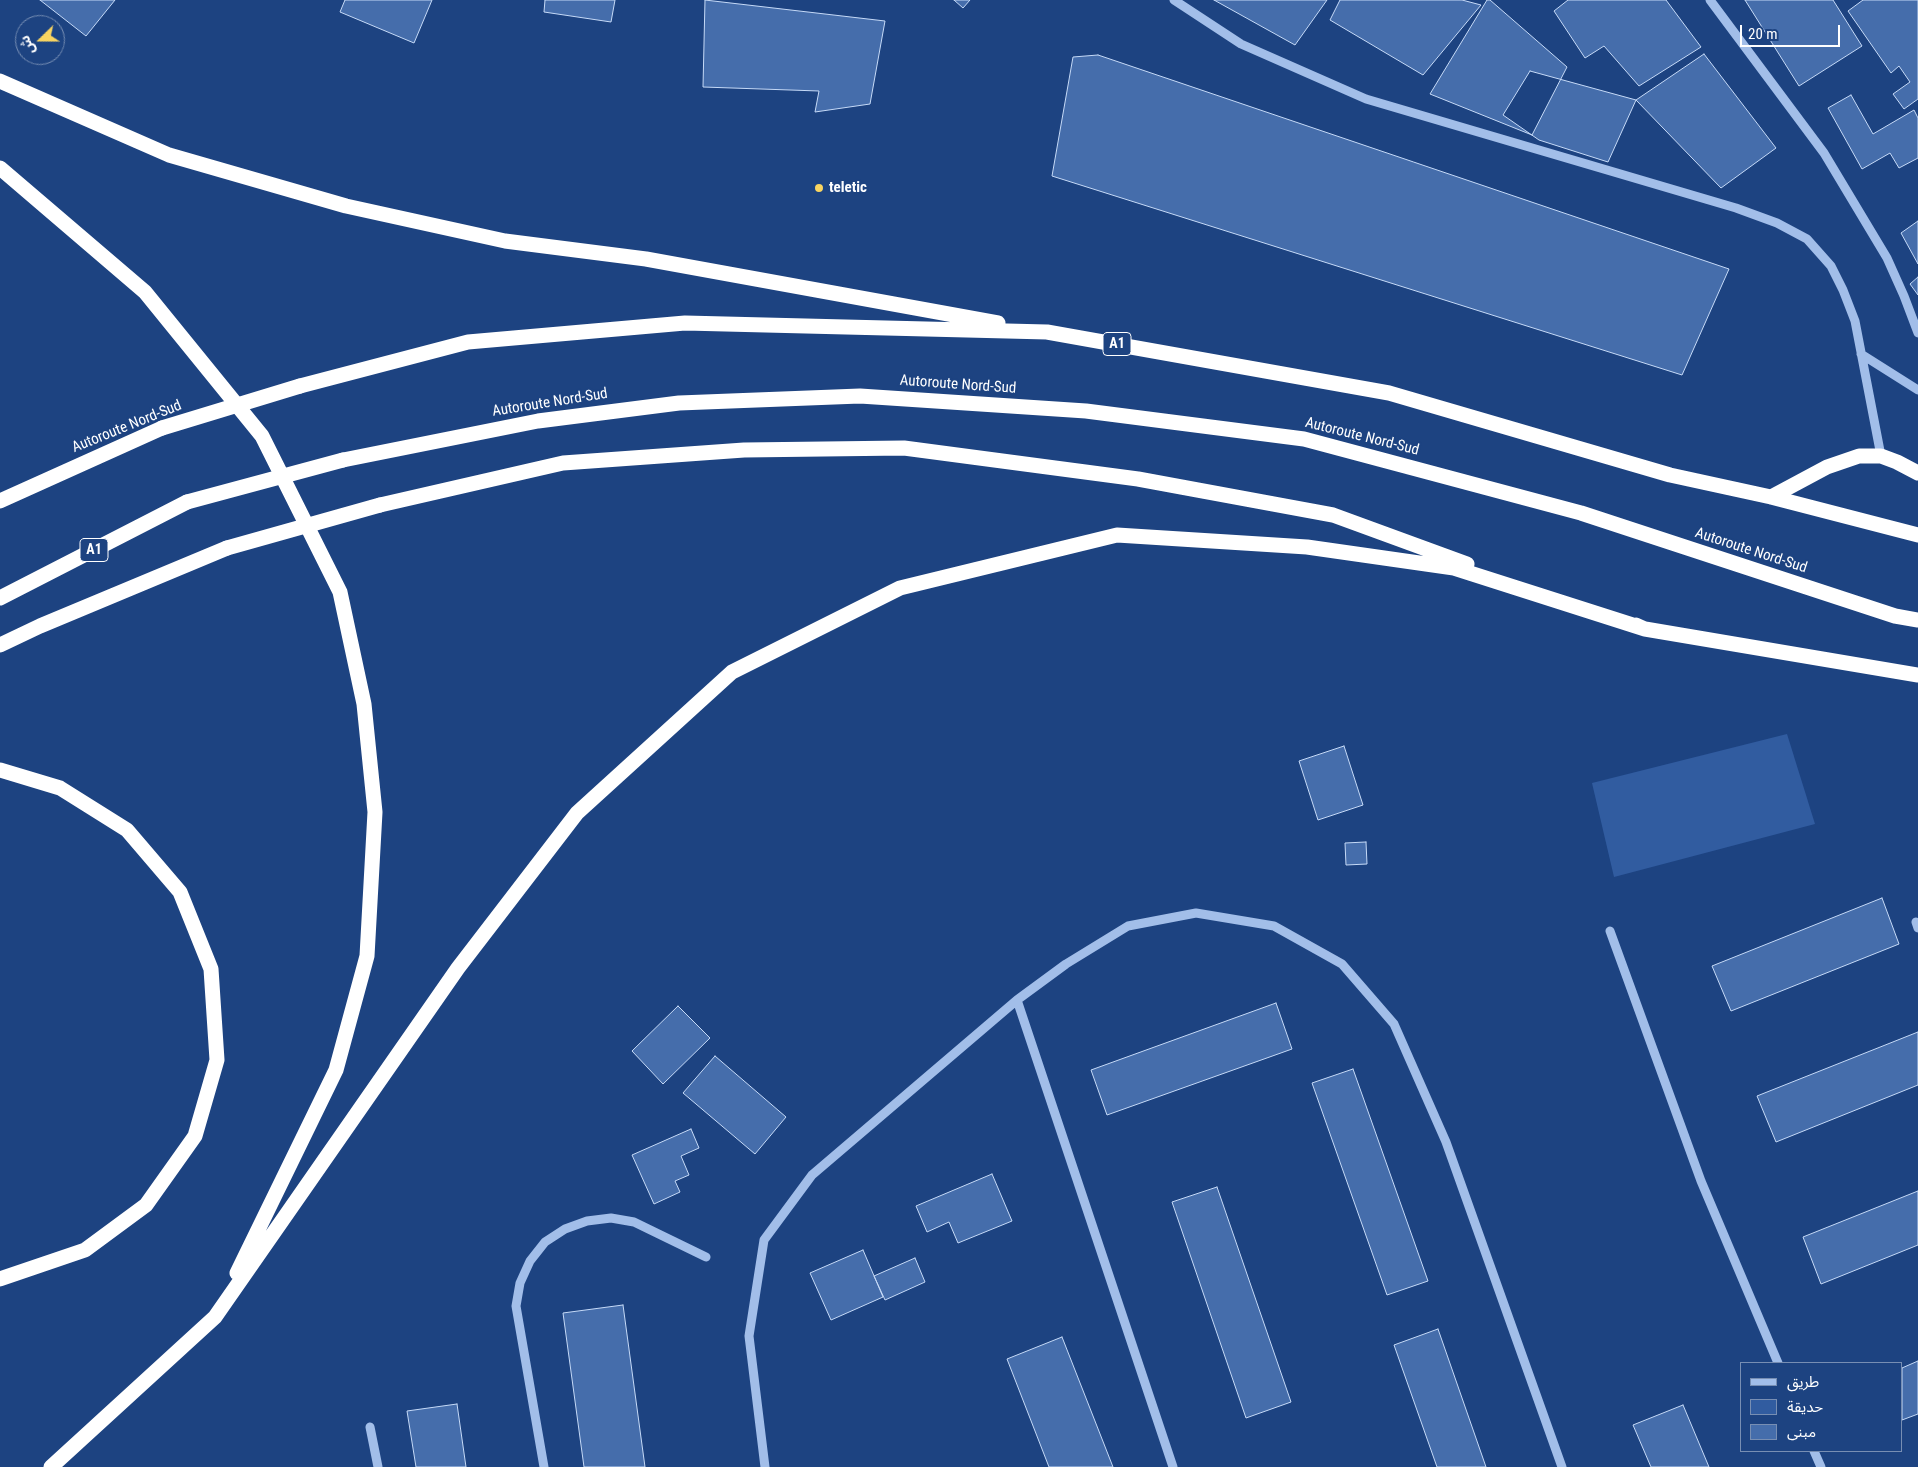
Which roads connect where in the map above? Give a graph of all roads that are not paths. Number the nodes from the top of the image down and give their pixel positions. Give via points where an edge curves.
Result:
1 (1174, 0) edge
2 (1710, 0) edge
3 (0, 81) edge
4 (0, 168) edge
5 (1046, 332) junction
6 (1918, 333) edge
7 (1861, 354) junction
8 (1918, 390) edge
9 (1881, 456) junction
10 (1918, 473) edge
11 (1771, 497) junction
12 (0, 501) edge
13 (1918, 535) edge
14 (0, 598) edge
15 (1918, 620) edge
16 (1645, 629) junction
17 (0, 645) edge
18 (1918, 675) edge
19 (0, 770) edge
20 (1610, 931) dead end
21 (1017, 1000) junction
22 (706, 1256) dead end
23 (0, 1279) edge
24 (216, 1317) junction
25 (1778, 1362) edge
26 (370, 1427) dead end
27 (1814, 1452) edge
28 (51, 1467) edge
29 (378, 1467) edge
30 (544, 1467) edge
31 (766, 1467) edge
32 (1173, 1467) edge
33 (1562, 1467) edge
34 (1821, 1467) edge

1 - 7 street via 1241,44 1366,99 1736,208 1777,223 1807,240 1831,266 1855,321
2 - 6 street via 1824,153 1887,258
3 - 5 highway via 169,155 346,206 505,241 646,259
4 - 24 highway via 145,292 262,436 340,592 364,704 375,812 367,956 336,1070
5 - 11 highway, Autoroute Nord-Sud / A1 via 1389,392 1670,475
5 - 12 highway, Autoroute Nord-Sud / A1, bridge via 685,323 468,342 300,386 162,428
7 - 8 street
7 - 9 street
9 - 10 highway
9 - 11 highway via 1859,456 1827,467
11 - 13 highway, Autoroute Nord-Sud / A1
14 - 15 highway, Autoroute Nord-Sud / A1, bridge via 187,502 343,460 538,421 679,403 860,396 1086,411 1304,439 1581,514 1895,616
16 - 17 highway, bridge via 1334,515 1138,478 904,448 744,450 563,463 380,505 227,548
16 - 18 highway
16 - 24 highway via 1454,568 1307,547 1118,535 900,588 732,672 576,813 458,968
19 - 23 highway via 60,788 126,830 180,892 211,969 217,1060 195,1136 146,1205 85,1250
20 - 25 street via 1701,1181
21 - 31 street via 812,1175 764,1240 749,1336
21 - 32 street
21 - 33 street via 1066,964 1128,926 1196,913 1274,926 1342,964 1394,1024 1442,1133
22 - 30 street via 634,1222 611,1218 587,1221 565,1229 546,1242 530,1261 520,1282 516,1306
24 - 28 highway
26 - 29 street
27 - 34 street

